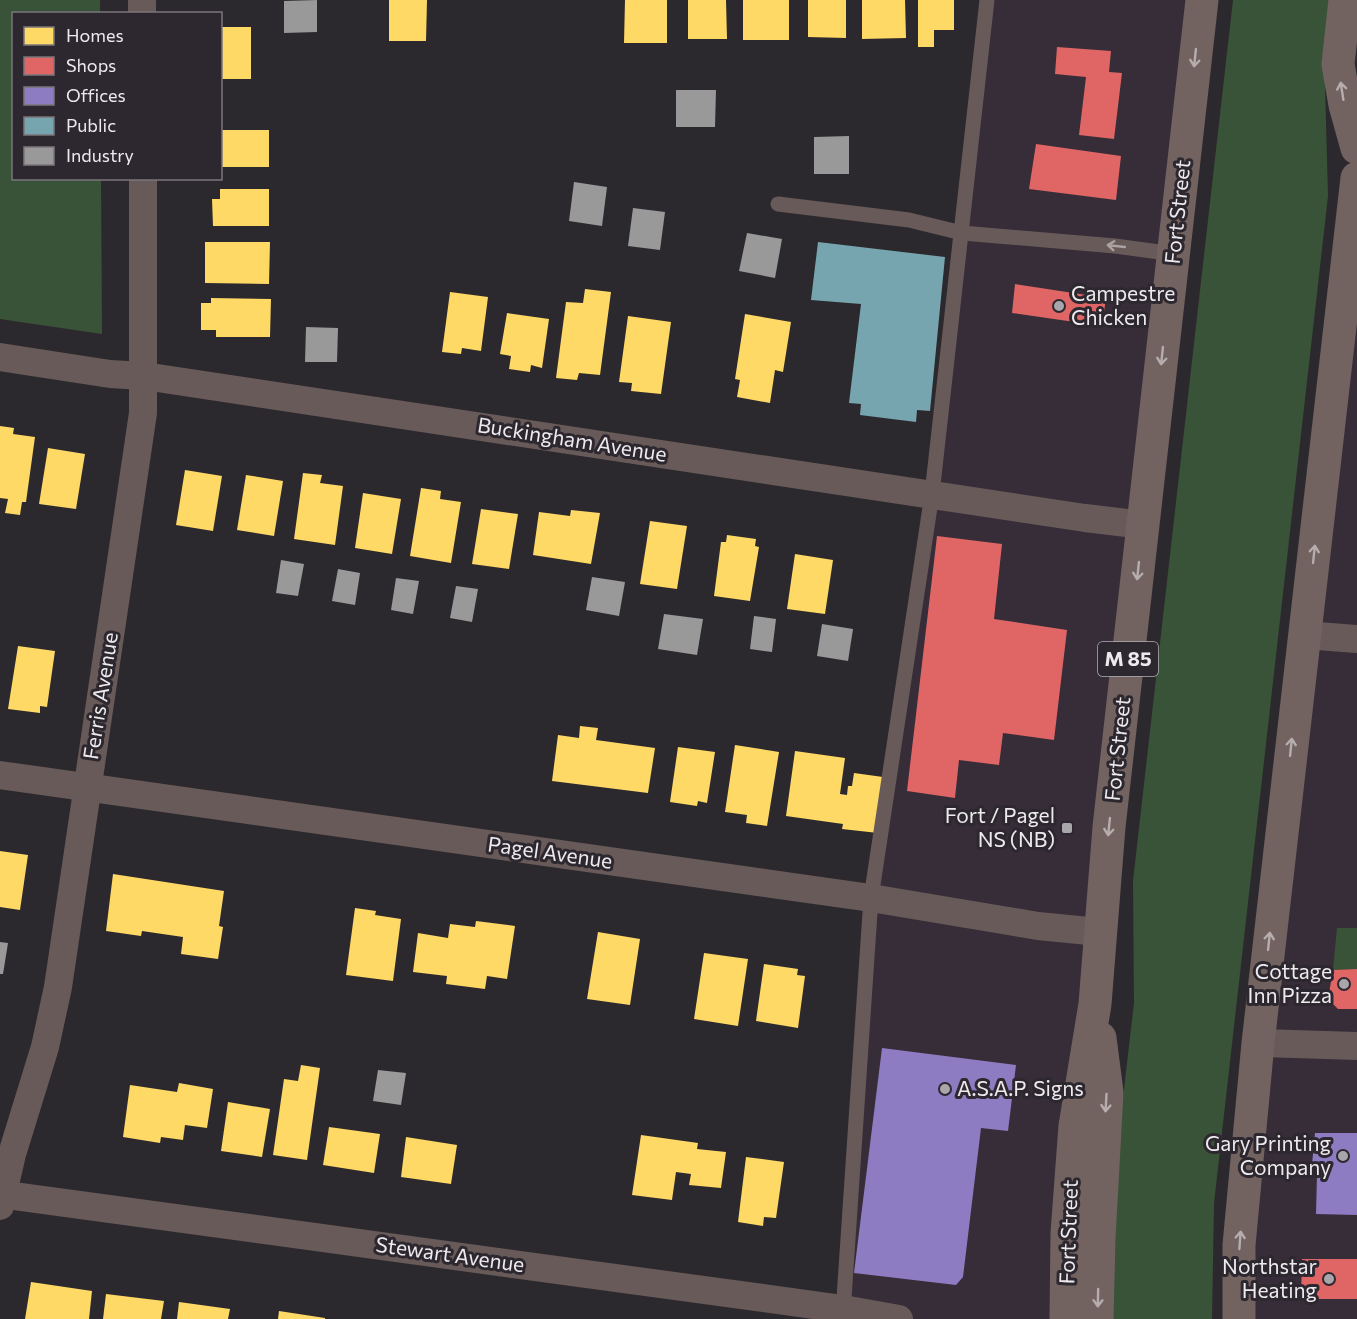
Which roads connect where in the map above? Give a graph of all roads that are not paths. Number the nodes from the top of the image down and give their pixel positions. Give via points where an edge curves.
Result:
1 (987, 0) edge
2 (1202, 0) edge
3 (1345, 0) edge
4 (1357, 148) edge
5 (1357, 178) edge
6 (143, 180) edge
7 (778, 204) dead end
8 (1354, 231) edge
9 (962, 233) junction
10 (1174, 254) junction
11 (0, 357) edge
12 (144, 376) junction
13 (932, 495) junction
14 (1144, 525) junction
15 (1304, 636) junction
16 (1357, 639) edge
17 (0, 775) edge
18 (87, 788) junction
19 (871, 898) junction
20 (1099, 932) junction
21 (1095, 1004) junction
22 (1258, 1043) junction
23 (1357, 1046) edge
24 (1, 1198) edge
25 (842, 1314) edge
26 (899, 1319) edge
27 (1066, 1319) edge
28 (1097, 1319) edge
29 (1239, 1319) edge

1 - 9 lane
2 -> 10 main road, Fort Street / M 85
4 -> 3 main road via 1338,64
5 - 8 main road
6 - 12 street, Ferris Avenue
7 - 9 lane via 909,220
15 -> 8 main road via 1346,265
10 -> 9 lane
9 - 13 lane
10 -> 14 main road, Fort Street / M 85
11 - 12 street, Buckingham Avenue
12 - 13 street, Buckingham Avenue
12 - 18 street, Ferris Avenue via 143,413
13 - 14 street, Buckingham Avenue
13 - 19 lane
14 -> 20 main road, Fort Street / M 85
15 - 16 street
22 -> 15 main road
17 - 18 street, Pagel Avenue
18 - 19 street, Pagel Avenue
18 - 24 street, Ferris Avenue via 58,987 45,1047
19 - 20 street, Pagel Avenue via 1038,926
19 - 25 lane
20 - 21 main road, Fort Street / M 85
21 - 27 main road, Fort Street / M 85 via 1075,1126 1067,1233
21 -> 28 main road via 1107,1092
22 - 23 street
29 -> 22 main road via 1239,1245
24 - 25 street, Stewart Avenue
25 - 26 street, Stewart Avenue

